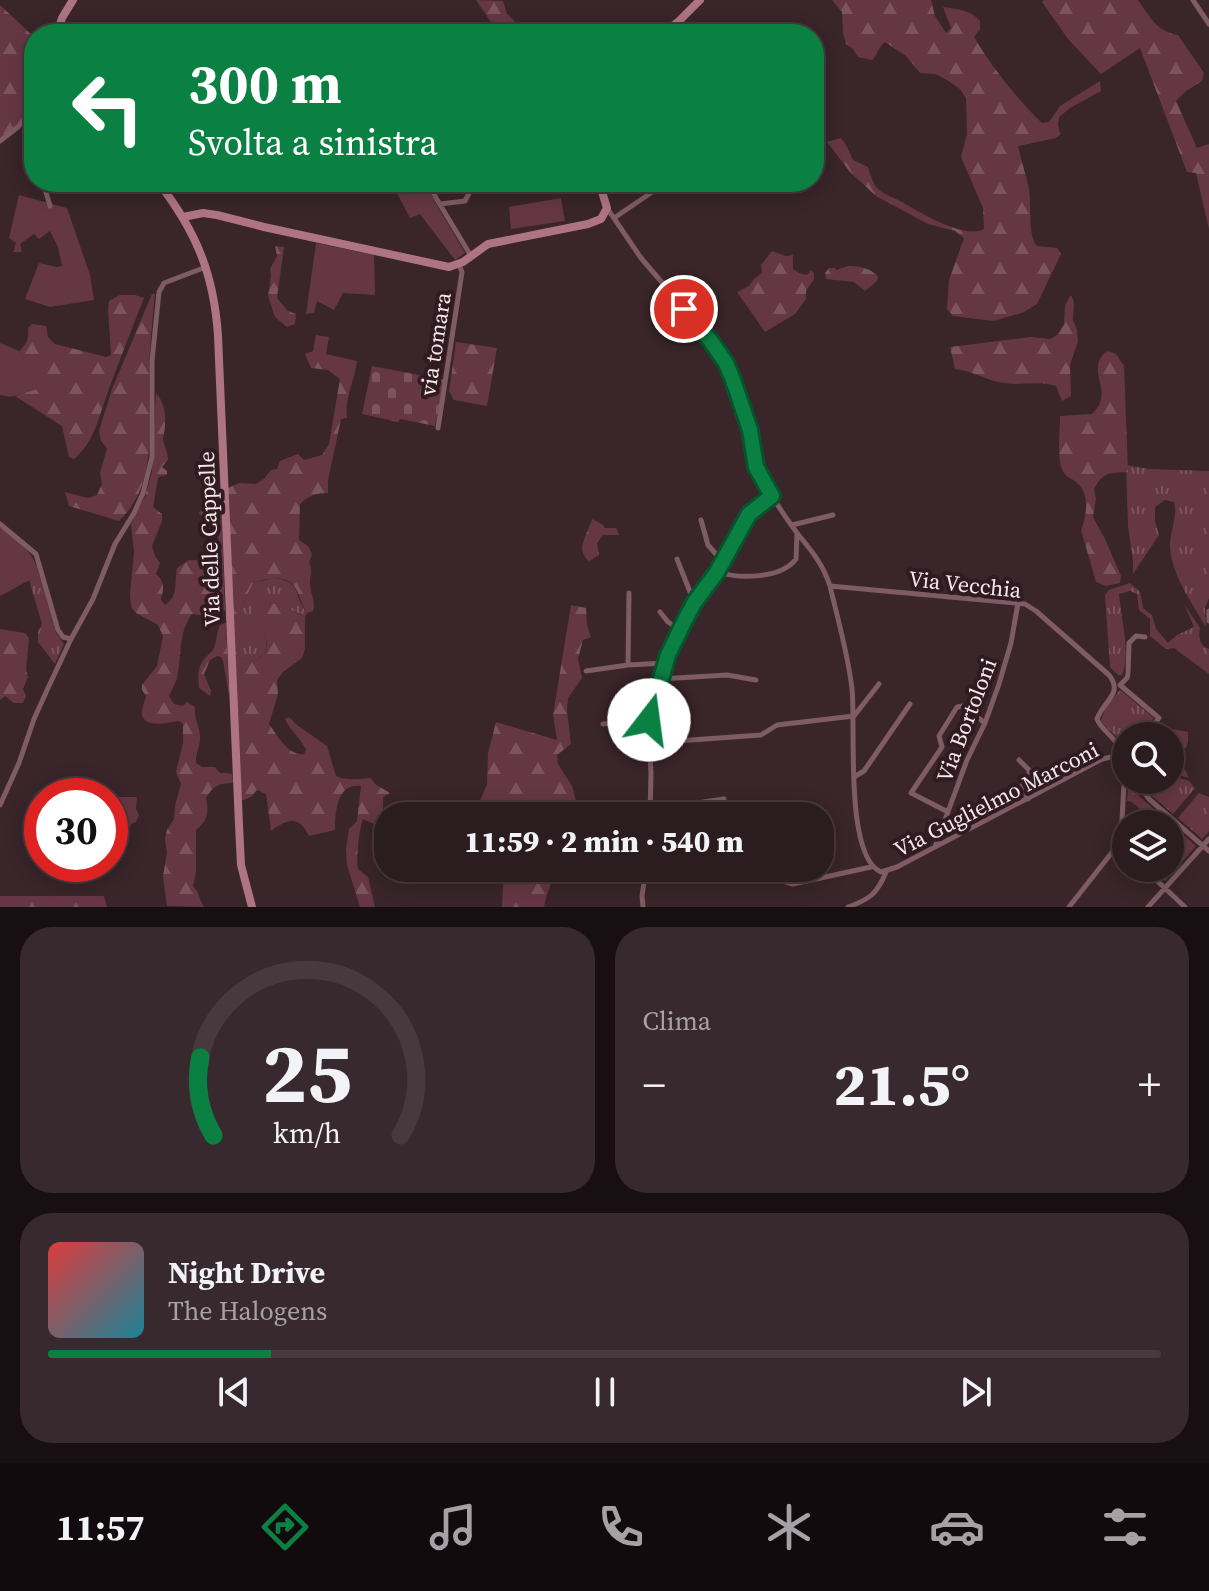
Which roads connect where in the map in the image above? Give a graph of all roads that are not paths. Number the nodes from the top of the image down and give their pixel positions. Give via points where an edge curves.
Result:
1 (73, 0) edge
2 (700, 0) edge
3 (1193, 0) edge
4 (60, 24) edge
5 (674, 24) edge
6 (1209, 24) edge
7 (24, 119) edge
8 (0, 141) edge
9 (46, 192) edge
10 (165, 192) edge
11 (434, 192) edge
12 (470, 192) edge
13 (602, 192) edge
14 (652, 192) edge
15 (440, 204) junction
16 (50, 206) dead end
17 (607, 208) junction
18 (183, 217) junction
19 (614, 218) junction
20 (471, 256) junction
21 (459, 265) junction
22 (207, 267) junction
23 (438, 428) dead end
24 (772, 495) junction
25 (833, 515) dead end
26 (701, 520) dead end
27 (0, 524) edge
28 (792, 525) junction
29 (797, 533) junction
30 (677, 559) dead end
31 (723, 562) junction
32 (717, 572) junction
33 (830, 586) junction
34 (629, 593) dead end
35 (694, 603) junction
36 (1018, 603) junction
37 (1209, 611) edge
38 (660, 612) dead end
39 (1209, 621) edge
40 (680, 630) junction
41 (1145, 637) dead end
42 (71, 639) junction
43 (665, 663) junction
44 (628, 665) junction
45 (586, 671) dead end
46 (660, 679) junction
47 (756, 680) dead end
48 (879, 684) dead end
49 (1118, 686) junction
50 (626, 698) dead end
51 (910, 704) dead end
52 (854, 716) junction
53 (636, 719) junction
54 (1156, 722) edge
55 (985, 723) junction
56 (603, 724) dead end
57 (648, 729) junction
58 (1112, 738) edge
59 (649, 743) junction
60 (1112, 757) edge
61 (1019, 760) dead end
62 (854, 777) junction
63 (1146, 794) edge
64 (724, 799) dead end
65 (1028, 799) junction
66 (650, 802) edge
67 (708, 802) edge
68 (0, 805) edge
69 (948, 812) junction
70 (1209, 839) edge
71 (1202, 845) junction
72 (935, 847) junction
73 (1209, 851) edge
74 (1112, 852) edge
75 (872, 867) junction
76 (886, 872) junction
77 (834, 875) edge
78 (644, 882) edge
79 (1158, 882) edge
80 (1165, 888) junction
81 (252, 907) edge
82 (643, 907) edge
83 (848, 907) edge
84 (1069, 907) edge
85 (1148, 907) edge
86 (1185, 907) edge

1 - 4 main road
2 - 5 main road
3 - 6 street
7 - 8 street
9 - 16 street
10 - 18 main road, Via delle Cappelle
11 - 15 street
12 - 15 street via 465,201
13 - 17 main road
14 - 19 street
15 - 20 street
17 - 19 street, Via Guglielmo Marconi
17 - 20 main road via 601,219 588,224 488,244
18 - 21 main road via 217,215 439,265
18 - 22 main road, Via delle Cappelle
19 - 24 street, Via Guglielmo Marconi via 726,363 750,430 756,467
20 - 21 main road
21 - 23 street, via tomara
22 - 42 street via 164,283 159,292 148,480
22 - 81 main road, Via delle Cappelle via 218,336 241,865
24 - 28 street, Via Guglielmo Marconi
24 - 31 street via 749,514
25 - 28 street
26 - 31 street via 708,545
27 - 42 street via 36,554 58,630
28 - 29 street, Via Guglielmo Marconi
29 - 32 street via 796,559 786,569 737,576
29 - 33 street, Via Guglielmo Marconi via 821,562
30 - 35 street
31 - 32 street
32 - 35 street
33 - 36 street, Via Vecchia
33 - 52 street, Via Guglielmo Marconi
34 - 44 street
35 - 40 street
36 - 49 street, Via Vecchia via 1036,611
36 - 55 street, Via Bortoloni
37 - 39 street
38 - 40 street
40 - 43 street
41 - 49 street via 1136,636 1129,643 1128,674
42 - 68 street
43 - 44 street
43 - 46 street
44 - 45 street
46 - 47 street via 727,675
46 - 57 street
48 - 52 street
49 - 54 street, Via Vecchia via 1159,718
49 - 58 street via 1097,719
50 - 53 street
51 - 62 street via 864,771
52 - 59 street via 777,725 761,735
52 - 62 street, Via Guglielmo Marconi
53 - 56 street
53 - 57 street
55 - 69 street, Via Bortoloni
55 - 69 street via 957,707 939,736 942,747 911,793
57 - 59 street
59 - 66 street
60 - 65 street, Via Guglielmo Marconi
61 - 65 street via 1030,771 1022,786
62 - 75 street, Via Guglielmo Marconi via 858,825
63 - 71 street
64 - 67 street
65 - 72 street, Via Guglielmo Marconi
69 - 72 street, Via Bortoloni
70 - 71 street
71 - 73 street
71 - 80 street
72 - 76 street, Via Guglielmo Marconi
74 - 84 street
75 - 76 street, Via Guglielmo Marconi
75 - 77 street
76 - 83 street via 874,894
78 - 82 street
79 - 80 street
80 - 85 street
80 - 86 street

